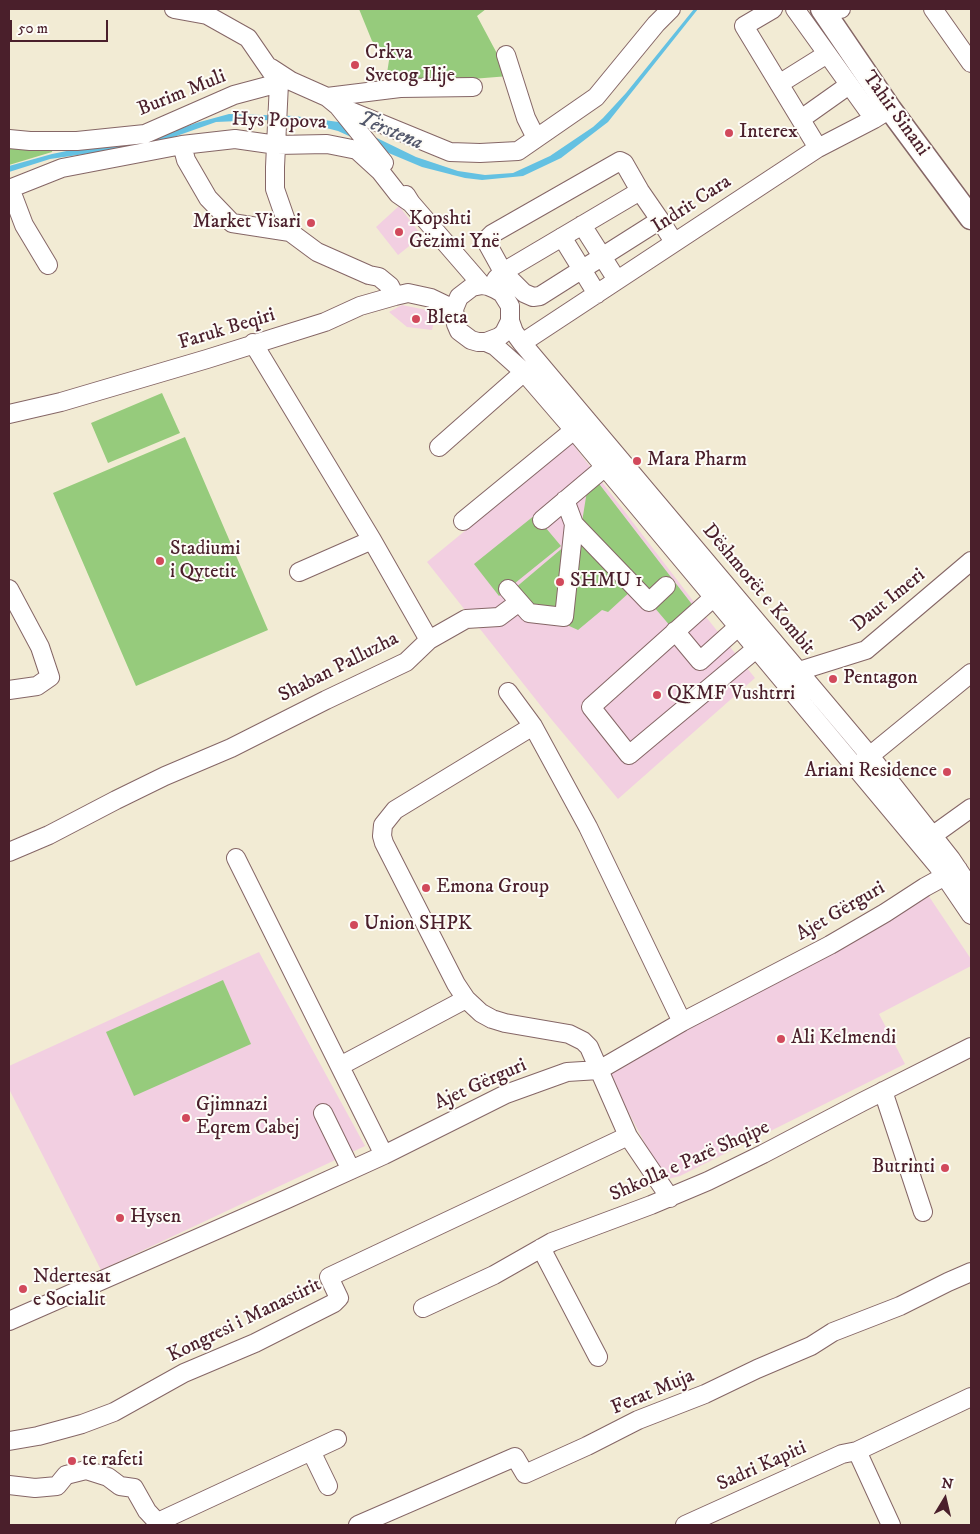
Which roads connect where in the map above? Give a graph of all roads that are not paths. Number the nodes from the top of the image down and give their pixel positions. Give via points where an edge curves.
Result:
1 (174, 9) edge
2 (671, 9) edge
3 (773, 9) edge
4 (795, 9) edge
5 (822, 9) edge
6 (840, 9) edge
7 (932, 9) edge
8 (207, 12) edge
9 (826, 54) junction
10 (506, 55) dead end
11 (971, 63) edge
12 (266, 65) junction
13 (779, 84) junction
14 (849, 84) junction
15 (473, 87) dead end
16 (279, 90) junction
17 (337, 106) junction
18 (882, 114) junction
19 (801, 119) junction
20 (536, 138) junction
21 (9, 139) edge
22 (277, 142) junction
23 (182, 145) junction
24 (818, 148) junction
25 (10, 188) edge
26 (640, 191) junction
27 (971, 196) edge
28 (411, 204) junction
29 (971, 218) edge
30 (660, 220) junction
31 (582, 225) junction
32 (290, 232) junction
33 (562, 237) junction
34 (674, 242) junction
35 (602, 257) junction
36 (48, 265) dead end
37 (582, 270) junction
38 (503, 272) junction
39 (369, 275) junction
40 (617, 280) junction
41 (485, 286) junction
42 (597, 294) junction
43 (395, 296) junction
44 (373, 302) junction
45 (454, 309) junction
46 (510, 321) junction
47 (486, 342) junction
48 (253, 343) junction
49 (522, 343) junction
50 (524, 372) junction
51 (9, 414) edge
52 (574, 430) junction
53 (439, 446) dead end
54 (599, 446) junction
55 (605, 467) junction
56 (566, 500) junction
57 (542, 520) dead end
58 (463, 521) dead end
59 (574, 524) junction
60 (372, 540) junction
61 (694, 560) junction
62 (971, 561) edge
63 (299, 572) dead end
64 (666, 586) dead end
65 (508, 589) dead end
66 (9, 590) edge
67 (714, 597) junction
68 (519, 602) junction
69 (739, 626) junction
70 (675, 631) junction
71 (430, 640) junction
72 (757, 648) junction
73 (799, 671) junction
74 (971, 673) edge
75 (9, 690) edge
76 (508, 692) dead end
77 (533, 726) junction
78 (863, 761) junction
79 (971, 808) edge
80 (926, 840) junction
81 (9, 852) edge
82 (236, 858) dead end
83 (952, 872) junction
84 (971, 889) edge
85 (971, 915) edge
86 (466, 999) junction
87 (682, 1022) junction
88 (971, 1047) edge
89 (340, 1066) junction
90 (599, 1070) junction
91 (883, 1091) junction
92 (323, 1113) dead end
93 (628, 1136) junction
94 (384, 1155) junction
95 (351, 1170) junction
96 (670, 1198) junction
97 (923, 1212) dead end
98 (541, 1248) junction
99 (971, 1272) edge
100 (423, 1308) dead end
101 (9, 1321) edge
102 (598, 1357) dead end
103 (971, 1397) edge
104 (337, 1439) dead end
105 (9, 1441) edge
106 (857, 1450) junction
107 (311, 1451) junction
108 (9, 1485) edge
109 (328, 1486) dead end
110 (159, 1523) edge
111 (358, 1525) edge
112 (685, 1525) edge
113 (891, 1525) edge

1 - 8 street
2 - 20 street via 596,97
3 - 13 street via 744,26
4 - 9 street
5 - 18 main road, Tahir Sinani
6 - 27 main road, Tahir Sinani
7 - 11 street
8 - 12 street via 248,38
9 - 13 street
9 - 14 street
10 - 20 street via 526,118
12 - 16 street
12 - 17 street
13 - 19 street
14 - 18 street
14 - 19 street
15 - 17 street via 400,88
16 - 21 street, Burim Muli via 234,95 145,134 76,141
16 - 22 street
17 - 20 street via 450,152 518,150
17 - 28 street via 390,170
18 - 24 street, Indrit Cara
18 - 29 main road, Tahir Sinani
19 - 24 street
22 - 23 street, Hys Popova via 235,140
22 - 28 street, Hys Popova via 326,144 357,150
22 - 32 street via 276,189
23 - 25 street, Hys Popova via 62,168
23 - 32 street via 186,160 208,198 232,223
24 - 34 street, Indrit Cara
25 - 36 street, Hys Popova via 24,225
26 - 30 street
26 - 31 street
26 - 38 street via 620,161 500,229 488,238 488,243
28 - 41 street
30 - 34 street
30 - 35 street
31 - 33 street
31 - 35 street
32 - 39 street via 317,252
33 - 37 street
33 - 38 street
34 - 40 street, Indrit Cara
35 - 37 street
35 - 40 street
37 - 38 street via 540,296 524,293
37 - 42 street
38 - 41 street
39 - 43 street via 379,277 390,286
39 - 44 street via 377,285
40 - 42 street, Indrit Cara
41 - 45 street via 472,287 463,293
41 - 46 street via 495,289 506,299 510,306
42 - 49 street, Indrit Cara
43 - 44 street, Faruk Beqiri
43 - 45 street, Faruk Beqiri via 408,293 431,298
44 - 48 street, Faruk Beqiri via 326,322
45 - 47 street via 456,324 465,336
46 - 47 street via 504,333
46 - 49 street, Dëshmorët e Kombit
47 - 50 street, Dëshmorët e Kombit
48 - 51 street, Faruk Beqiri via 61,402
48 - 60 street, Shaban Palluzha
49 - 54 street, Dëshmorët e Kombit
50 - 52 street, Dëshmorët e Kombit
50 - 53 street
52 - 54 street, Dëshmorët e Kombit
52 - 58 street
54 - 55 street, Dëshmorët e Kombit
54 - 61 street, Dëshmorët e Kombit
55 - 56 street
55 - 61 street, Dëshmorët e Kombit
56 - 57 street
56 - 59 street
59 - 64 street via 649,602
59 - 68 street via 564,617 529,613
60 - 63 street
60 - 71 street, Shaban Palluzha
61 - 67 street, Dëshmorët e Kombit
61 - 73 street, Dëshmorët e Kombit
62 - 73 street, Daut Imeri via 866,650
65 - 68 street
66 - 75 street via 40,647 50,677 37,686
67 - 69 street, Dëshmorët e Kombit
67 - 70 street
68 - 71 street via 499,617 466,619
69 - 70 street via 700,661
69 - 72 street, Dëshmorët e Kombit
70 - 72 street via 591,706 629,755
71 - 81 street, Shaban Palluzha via 406,662
72 - 78 street, Dëshmorët e Kombit
73 - 78 street, Dëshmorët e Kombit
74 - 78 street
76 - 77 street
77 - 86 street via 395,810 383,826 384,843
77 - 87 street via 588,827
78 - 80 street, Dëshmorët e Kombit
79 - 80 street
80 - 83 street, Dëshmorët e Kombit
82 - 89 street
83 - 84 street, Dëshmorët e Kombit
83 - 85 street, Dëshmorët e Kombit
83 - 87 street, Ajet Gërguri via 830,945
86 - 89 street
86 - 90 street via 481,1014 492,1019 576,1036 589,1046
87 - 90 street, Ajet Gërguri
88 - 91 street, Shkolla e Parë Shqipe
89 - 94 street
90 - 93 street
90 - 94 street, Ajet Gërguri via 567,1072 506,1094
91 - 96 street, Shkolla e Parë Shqipe
91 - 97 street
92 - 95 street
93 - 96 street
93 - 105 street, Kongresi i Manastirit via 329,1277 339,1298 334,1303 255,1343 184,1373 114,1412 82,1424
94 - 95 street, Ajet Gërguri
95 - 101 street, Ajet Gërguri
96 - 98 street, Shkolla e Parë Shqipe
98 - 100 street, Shkolla e Parë Shqipe via 494,1275
98 - 102 street
99 - 111 street, Ferat Muja via 900,1306 834,1332 705,1394 638,1420 525,1474 515,1457
103 - 106 street, Sadri Kapiti
104 - 107 street
106 - 112 street, Sadri Kapiti
106 - 113 street
107 - 109 street
107 - 110 street
108 - 110 street via 57,1486 66,1475 86,1470 108,1477 120,1486 134,1488

